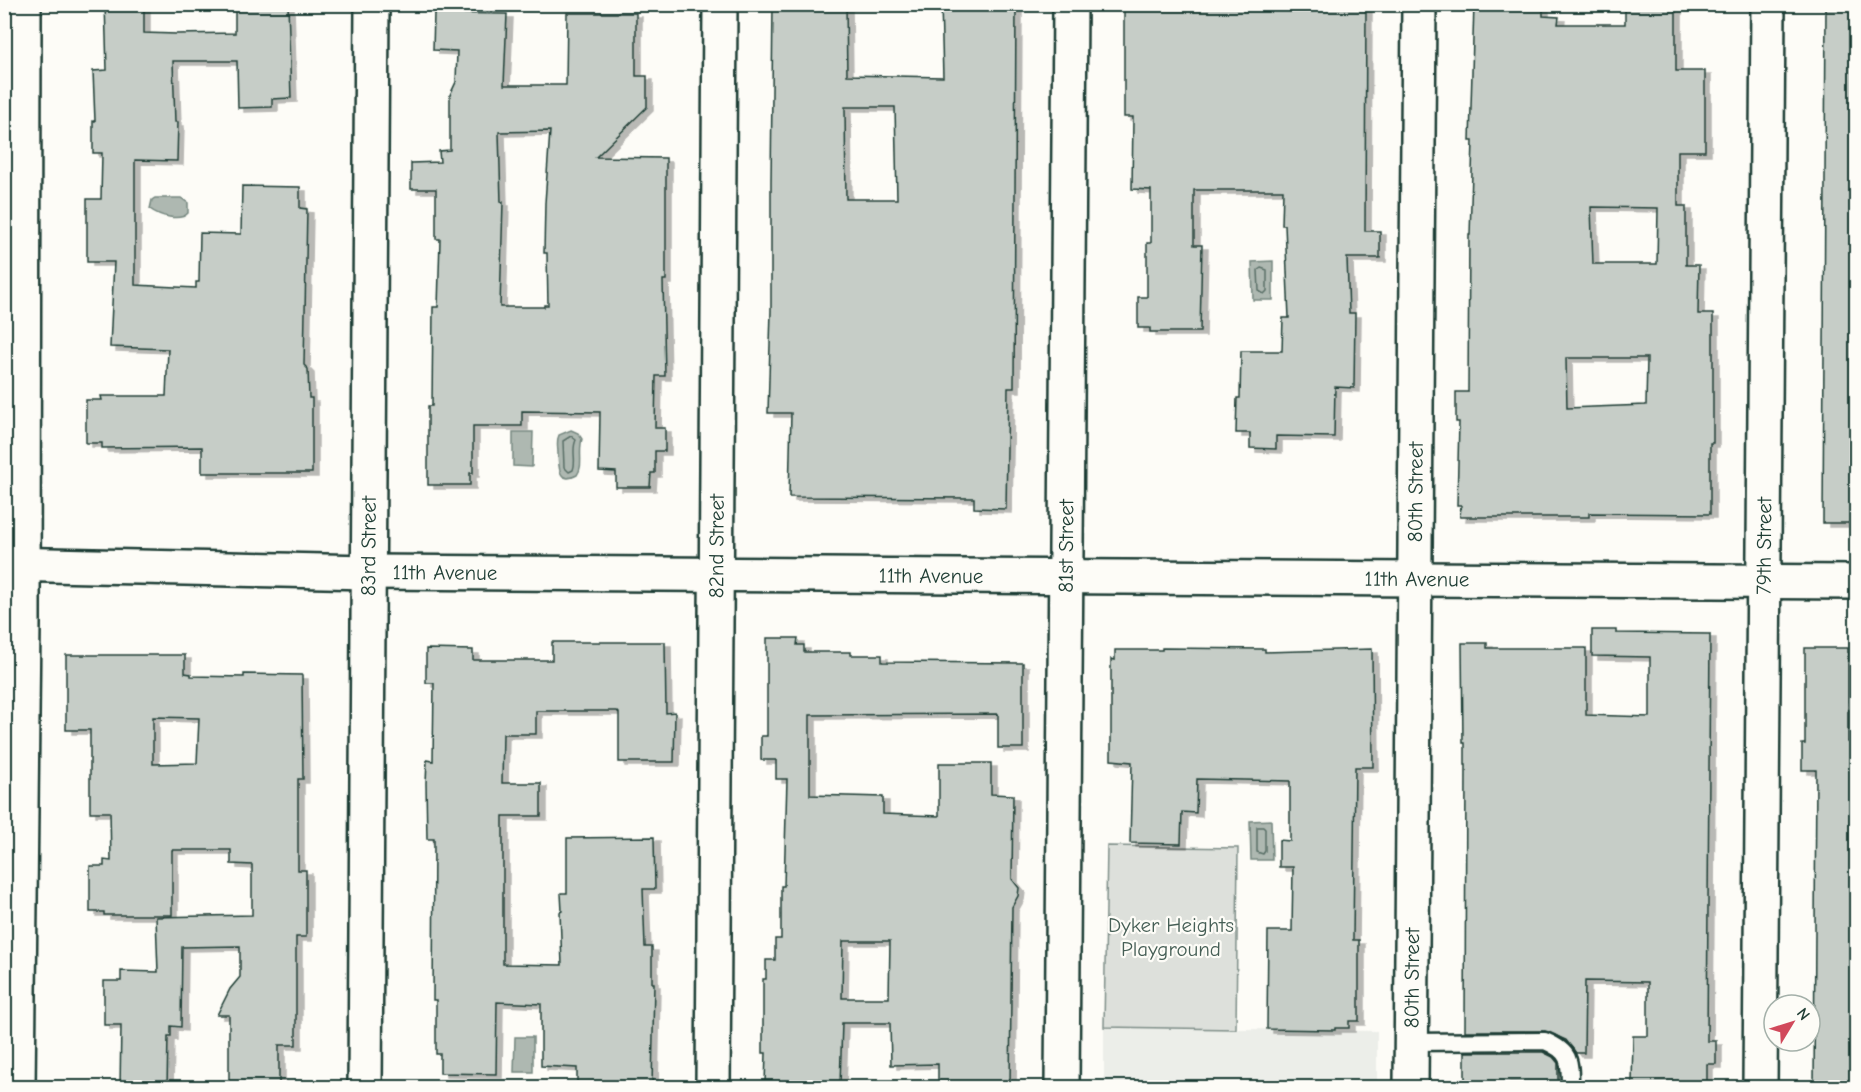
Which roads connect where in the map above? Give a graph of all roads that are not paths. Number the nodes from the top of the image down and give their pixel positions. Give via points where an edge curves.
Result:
1 (24, 4) edge
2 (372, 4) edge
3 (720, 4) edge
4 (1070, 4) edge
5 (1419, 4) edge
6 (1768, 4) edge
7 (14, 564) edge
8 (368, 572) junction
9 (716, 574) junction
10 (1065, 577) junction
11 (1415, 579) junction
12 (1764, 581) junction
13 (1857, 582) edge
14 (1411, 1042) junction
15 (18, 1088) edge
16 (365, 1088) edge
17 (712, 1088) edge
18 (1062, 1088) edge
19 (1411, 1088) edge
20 (1570, 1088) edge
21 (1760, 1088) edge

1 - 7 street
2 - 8 street, 83rd Street
3 - 9 street, 82nd Street
4 - 10 street, 81st Street
5 - 11 street, 80th Street
6 - 12 street, 79th Street
7 - 8 street, 11th Avenue
7 - 15 street
8 - 9 street, 11th Avenue
8 - 16 street, 83rd Street
9 - 10 street, 11th Avenue
9 - 17 street, 82nd Street
10 - 11 street, 11th Avenue
10 - 18 street, 81st Street
11 - 12 street, 11th Avenue
11 - 14 street, 80th Street
12 - 13 street, 11th Avenue
12 - 21 street, 79th Street
14 - 19 street, 80th Street
14 - 20 lane via 1545,1041 1567,1055

